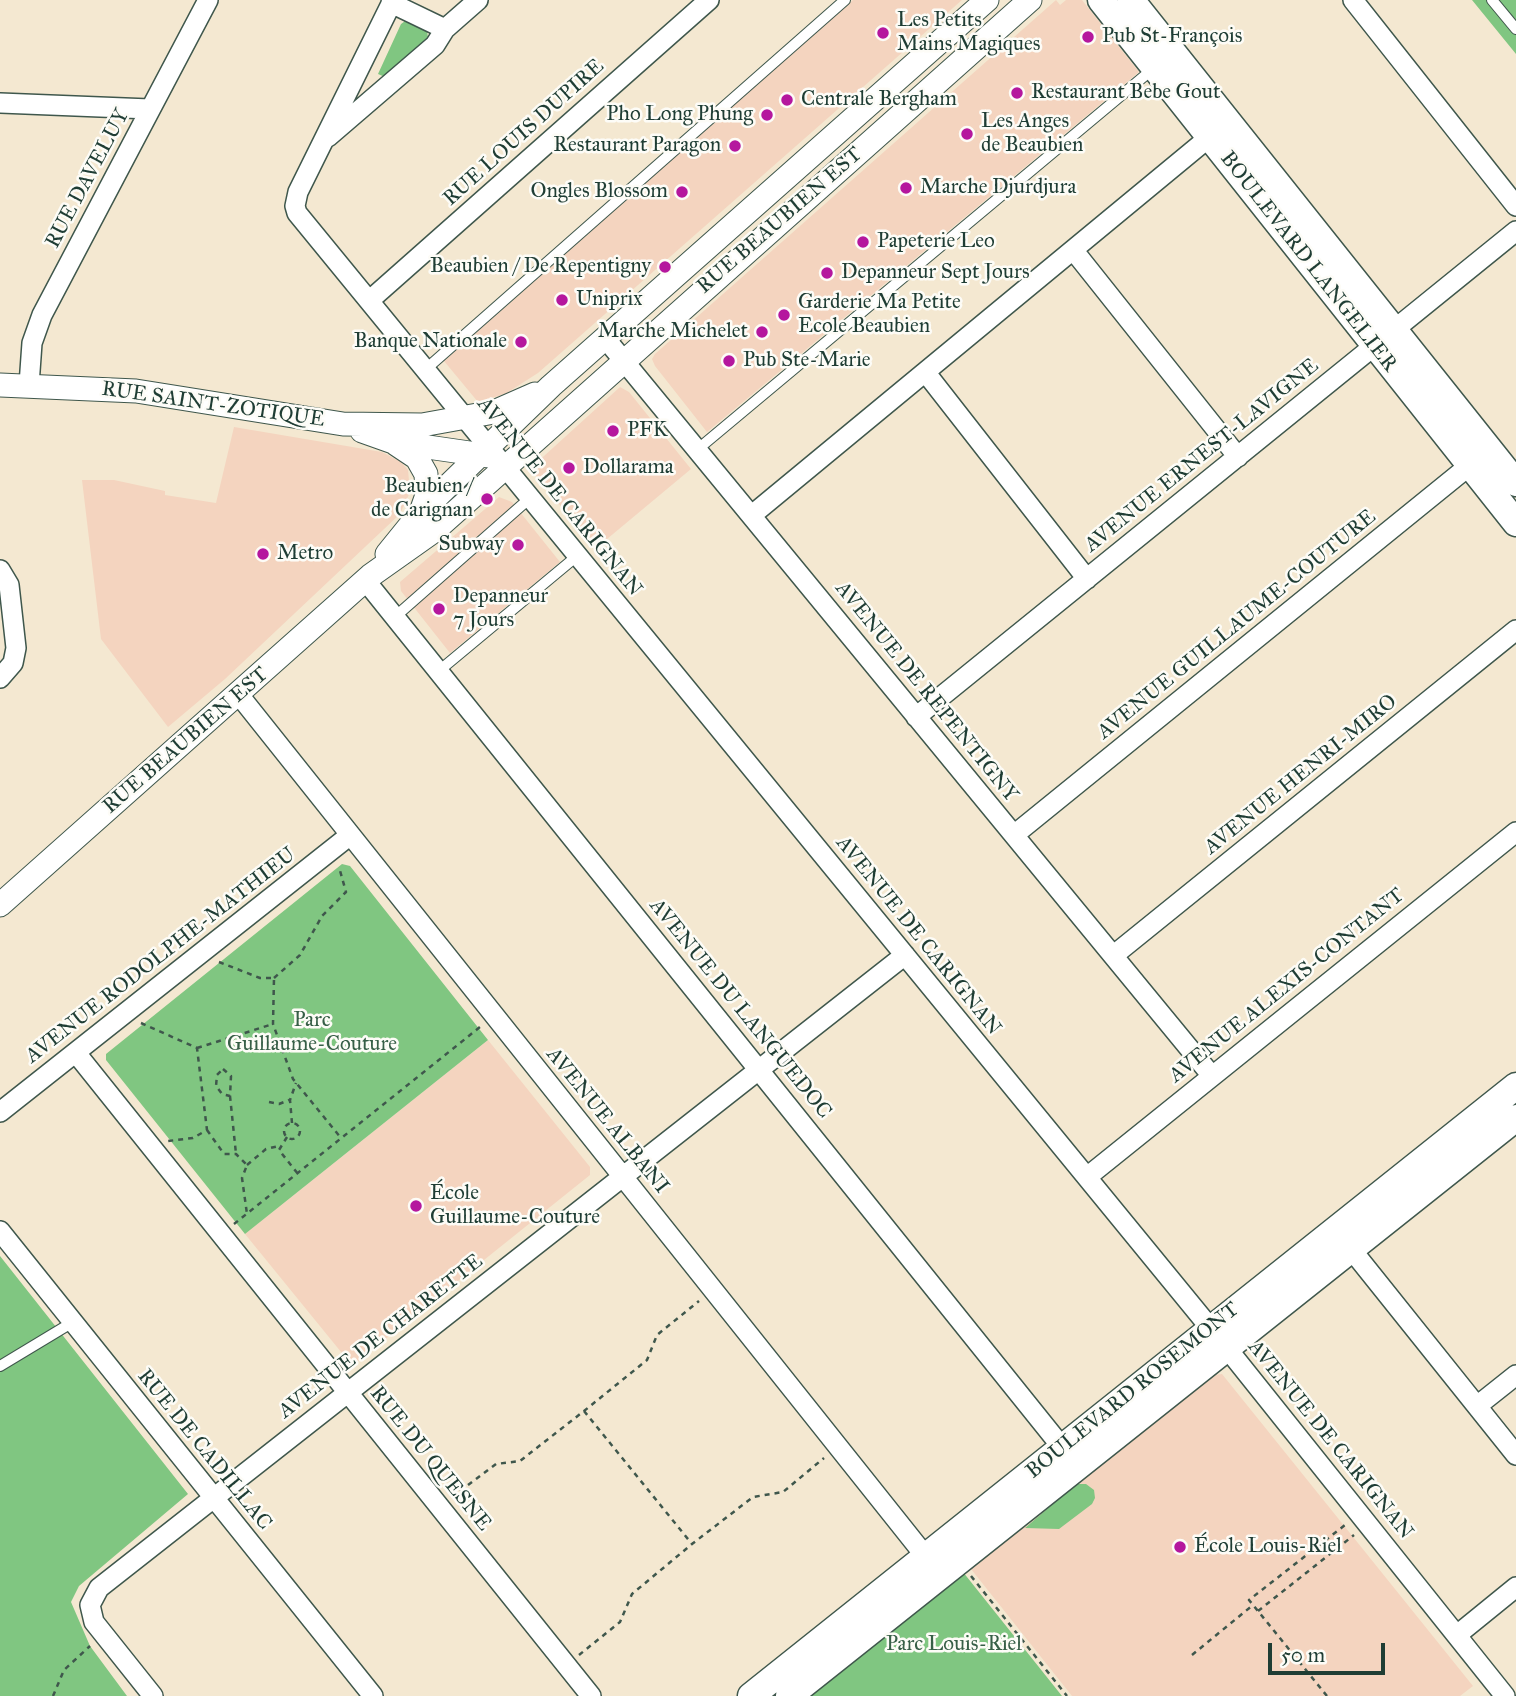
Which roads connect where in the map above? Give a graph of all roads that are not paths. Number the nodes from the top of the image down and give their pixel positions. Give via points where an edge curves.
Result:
1 (208, 0) edge
2 (478, 0) edge
3 (709, 0) edge
4 (845, 0) edge
5 (987, 0) edge
6 (1030, 0) edge
7 (1101, 0) edge
8 (1131, 0) edge
9 (1353, 0) edge
10 (1492, 0) edge
11 (392, 1) edge
12 (445, 29) junction
13 (1516, 29) edge
14 (1155, 68) junction
15 (0, 103) edge
16 (150, 109) junction
17 (1218, 130) junction
18 (322, 142) junction
19 (825, 143) junction
20 (844, 164) junction
21 (1516, 206) edge
22 (1516, 231) edge
23 (1074, 251) junction
24 (695, 258) junction
25 (714, 279) junction
26 (370, 300) junction
27 (605, 338) junction
28 (1384, 338) junction
29 (623, 359) junction
30 (426, 369) junction
31 (926, 373) junction
32 (0, 385) edge
33 (29, 385) junction
34 (551, 386) junction
35 (467, 419) junction
36 (343, 424) junction
37 (393, 442) junction
38 (698, 449) junction
39 (496, 456) junction
40 (1238, 457) junction
41 (1480, 458) junction
42 (1516, 483) edge
43 (530, 498) junction
44 (421, 512) junction
45 (752, 515) junction
46 (1516, 523) edge
47 (577, 556) junction
48 (0, 570) edge
49 (368, 578) junction
50 (1087, 579) junction
51 (396, 616) junction
52 (1516, 630) edge
53 (440, 670) junction
54 (0, 678) edge
55 (239, 695) junction
56 (916, 717) junction
57 (1516, 832) edge
58 (1014, 835) junction
59 (349, 836) junction
60 (0, 905) edge
61 (905, 955) junction
62 (1114, 955) junction
63 (81, 1050) junction
64 (758, 1069) junction
65 (1212, 1076) junction
66 (1516, 1086) edge
67 (0, 1112) edge
68 (1516, 1118) edge
69 (622, 1176) junction
70 (1087, 1177) junction
71 (0, 1231) edge
72 (1351, 1249) junction
73 (73, 1322) junction
74 (1219, 1338) junction
75 (0, 1366) edge
76 (354, 1371) dead end
77 (1516, 1375) edge
78 (348, 1392) junction
79 (1477, 1406) junction
80 (1516, 1455) edge
81 (1071, 1457) junction
82 (213, 1498) junction
83 (933, 1566) junction
84 (1516, 1587) edge
85 (1457, 1635) junction
86 (153, 1696) edge
87 (373, 1696) edge
88 (591, 1696) edge
89 (751, 1696) edge
90 (789, 1696) edge
91 (1505, 1696) edge

1 - 16 street, RUE DAVELUY
2 - 12 street
3 - 26 street, RUE LOUIS DUPIRE
4 - 30 lane
5 - 19 street, RUE BEAUBIEN EST
6 - 20 street, RUE BEAUBIEN EST
7 - 14 main road, BOULEVARD LANGELIER
8 - 17 main road, BOULEVARD LANGELIER
9 - 21 street
10 - 13 lane
11 - 12 street
11 - 18 street
12 - 18 street via 435,45
14 - 17 main road, BOULEVARD LANGELIER
14 - 38 lane
15 - 16 street
16 - 33 street, RUE DAVELUY via 42,314 32,343
17 - 23 street
17 - 28 main road, BOULEVARD LANGELIER
18 - 26 street, AVENUE DE CARIGNAN via 295,206
19 - 20 street
19 - 24 street, RUE BEAUBIEN EST
20 - 25 street, RUE BEAUBIEN EST
22 - 28 street, AVENUE ERNEST-LAVIGNE
23 - 31 street
23 - 40 street
24 - 25 street
24 - 27 street, RUE BEAUBIEN EST
25 - 29 street, RUE BEAUBIEN EST
26 - 30 street, AVENUE DE CARIGNAN
27 - 29 street, AVENUE DE REPENTIGNY
27 - 34 street, RUE BEAUBIEN EST
28 - 40 street, AVENUE ERNEST-LAVIGNE
28 - 41 main road, BOULEVARD LANGELIER
29 - 38 street, AVENUE DE REPENTIGNY
29 - 39 street, RUE BEAUBIEN EST
30 - 35 street, AVENUE DE CARIGNAN
31 - 45 street
31 - 50 street
32 - 33 street, RUE SAINT-ZOTIQUE
33 - 36 street, RUE SAINT-ZOTIQUE via 136,391
34 - 35 street, RUE BEAUBIEN EST via 513,405
34 - 39 street, RUE BEAUBIEN EST
35 - 36 street, RUE SAINT-ZOTIQUE via 422,425
35 - 39 street, AVENUE DE CARIGNAN
36 - 37 street, RUE SAINT-ZOTIQUE
37 - 39 street, RUE SAINT-ZOTIQUE
37 - 44 street via 417,458 426,474 427,495
38 - 45 street, AVENUE DE REPENTIGNY
39 - 43 street, AVENUE DE CARIGNAN
39 - 44 street, RUE BEAUBIEN EST
39 - 49 street, RUE BEAUBIEN EST via 435,530
40 - 50 street, AVENUE ERNEST-LAVIGNE
41 - 42 main road, BOULEVARD LANGELIER
41 - 46 main road, BOULEVARD LANGELIER
41 - 58 street, AVENUE GUILLAUME-COUTURE
43 - 47 street, AVENUE DE CARIGNAN
43 - 51 lane
44 - 49 street, RUE BEAUBIEN EST
45 - 56 street, AVENUE DE REPENTIGNY
47 - 53 lane
47 - 61 street, AVENUE DE CARIGNAN
48 - 54 street via 9,585 16,648 13,663
49 - 51 street, AVENUE DU LANGUEDOC
49 - 55 street, RUE BEAUBIEN EST
50 - 56 street, AVENUE ERNEST-LAVIGNE
51 - 53 street, AVENUE DU LANGUEDOC
52 - 62 street, AVENUE HENRI-MIRO
53 - 64 street, AVENUE DU LANGUEDOC
55 - 59 street, AVENUE ALBANI
55 - 60 street, RUE BEAUBIEN EST
56 - 58 street, AVENUE DE REPENTIGNY
57 - 65 street, AVENUE ALEXIS-CONTANT
58 - 62 street, AVENUE DE REPENTIGNY
59 - 63 street, AVENUE RODOLPHE-MATHIEU
59 - 69 street, AVENUE ALBANI
61 - 64 street, AVENUE DE CHARETTE
61 - 70 street, AVENUE DE CARIGNAN
62 - 65 street, AVENUE DE REPENTIGNY
63 - 67 street, AVENUE RODOLPHE-MATHIEU
63 - 76 street via 343,1368
63 - 78 street, RUE DU QUESNE
64 - 69 street, AVENUE DE CHARETTE
64 - 81 street, AVENUE DU LANGUEDOC
65 - 70 street, AVENUE ALEXIS-CONTANT
66 - 74 main road, BOULEVARD ROSEMONT
68 - 72 main road, BOULEVARD ROSEMONT
69 - 78 street, AVENUE DE CHARETTE
69 - 83 street, AVENUE ALBANI
70 - 74 street, AVENUE DE CARIGNAN
71 - 73 street, RUE DE CADILLAC
72 - 74 main road, BOULEVARD ROSEMONT
72 - 79 street
73 - 75 lane
73 - 82 street, RUE DE CADILLAC
74 - 81 main road, BOULEVARD ROSEMONT
74 - 85 street, AVENUE DE CARIGNAN
77 - 79 street
78 - 82 street, AVENUE DE CHARETTE
78 - 88 street, RUE DU QUESNE
79 - 80 street
81 - 83 main road, BOULEVARD ROSEMONT
82 - 86 street, AVENUE DE CHARETTE via 99,1588 90,1605 94,1622
82 - 87 street, RUE DE CADILLAC
83 - 89 main road, BOULEVARD ROSEMONT
83 - 90 main road, BOULEVARD ROSEMONT
84 - 85 street
85 - 91 street, AVENUE DE CARIGNAN

